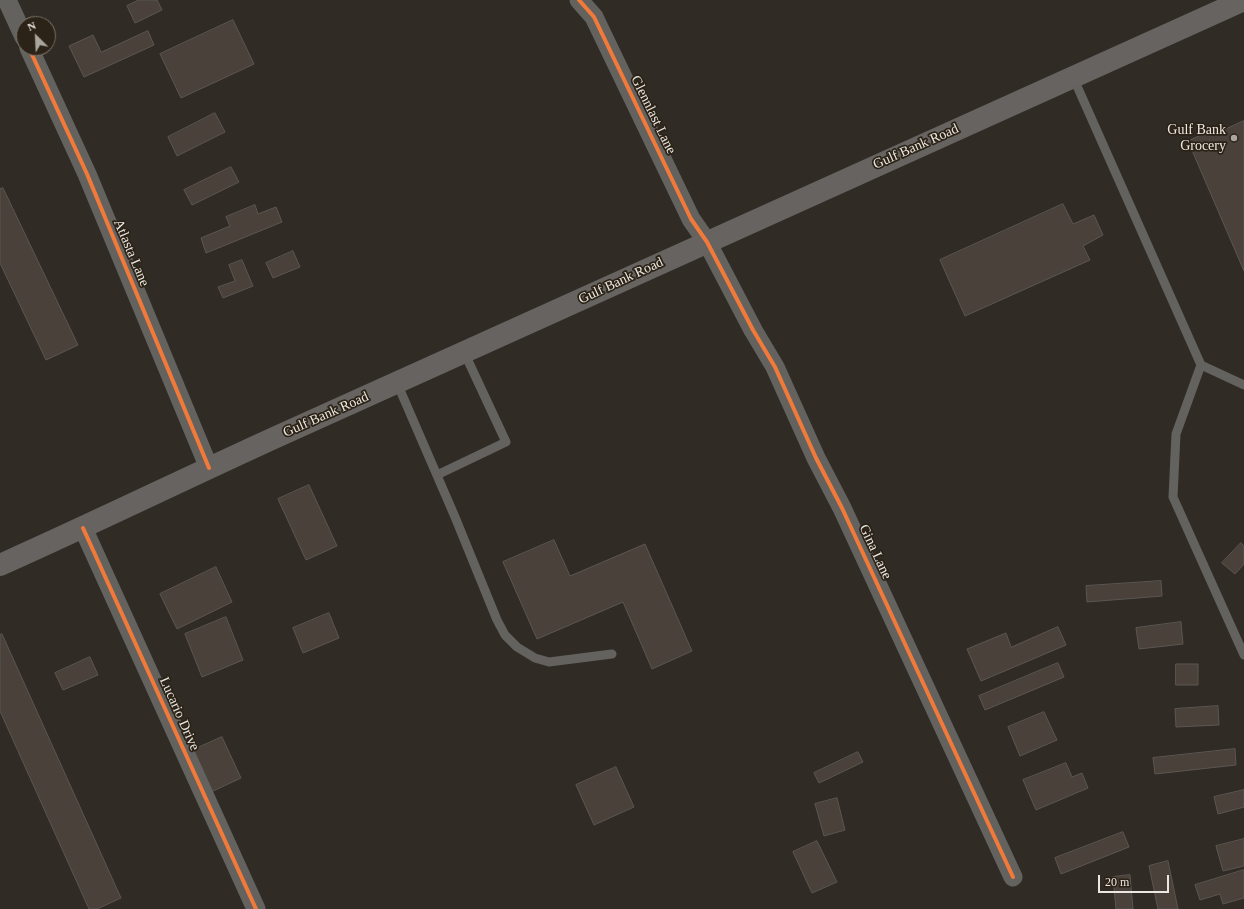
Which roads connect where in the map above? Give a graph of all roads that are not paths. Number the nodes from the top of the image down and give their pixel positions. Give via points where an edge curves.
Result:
1 (7, 0) edge
2 (579, 0) edge
3 (1230, 3) edge
4 (16, 20) edge
5 (33, 56) edge
6 (1073, 77) junction
7 (707, 242) junction
8 (464, 352) junction
9 (1201, 365) junction
10 (397, 383) junction
11 (1244, 385) edge
12 (209, 468) junction
13 (437, 475) junction
14 (83, 528) junction
15 (0, 565) edge
16 (612, 654) dead end
17 (1244, 655) edge
18 (1013, 877) dead end
19 (256, 909) edge

1 - 4 street
2 - 7 street, Glennlast Lane via 594,17 691,219
3 - 6 main road, Gulf Bank Road
5 - 12 street, Atlasta Lane via 87,174
6 - 7 main road, Gulf Bank Road
6 - 9 lane
7 - 8 main road, Gulf Bank Road
7 - 18 street, Gina Lane via 752,330 775,367
8 - 10 main road, Gulf Bank Road
8 - 13 lane via 506,442
9 - 11 lane
9 - 17 lane via 1176,434 1173,497
10 - 12 main road, Gulf Bank Road
10 - 13 lane
12 - 14 main road, Gulf Bank Road
13 - 16 lane via 505,635 517,647 535,658 549,662
14 - 15 main road, Gulf Bank Road
14 - 19 street, Lucario Drive

